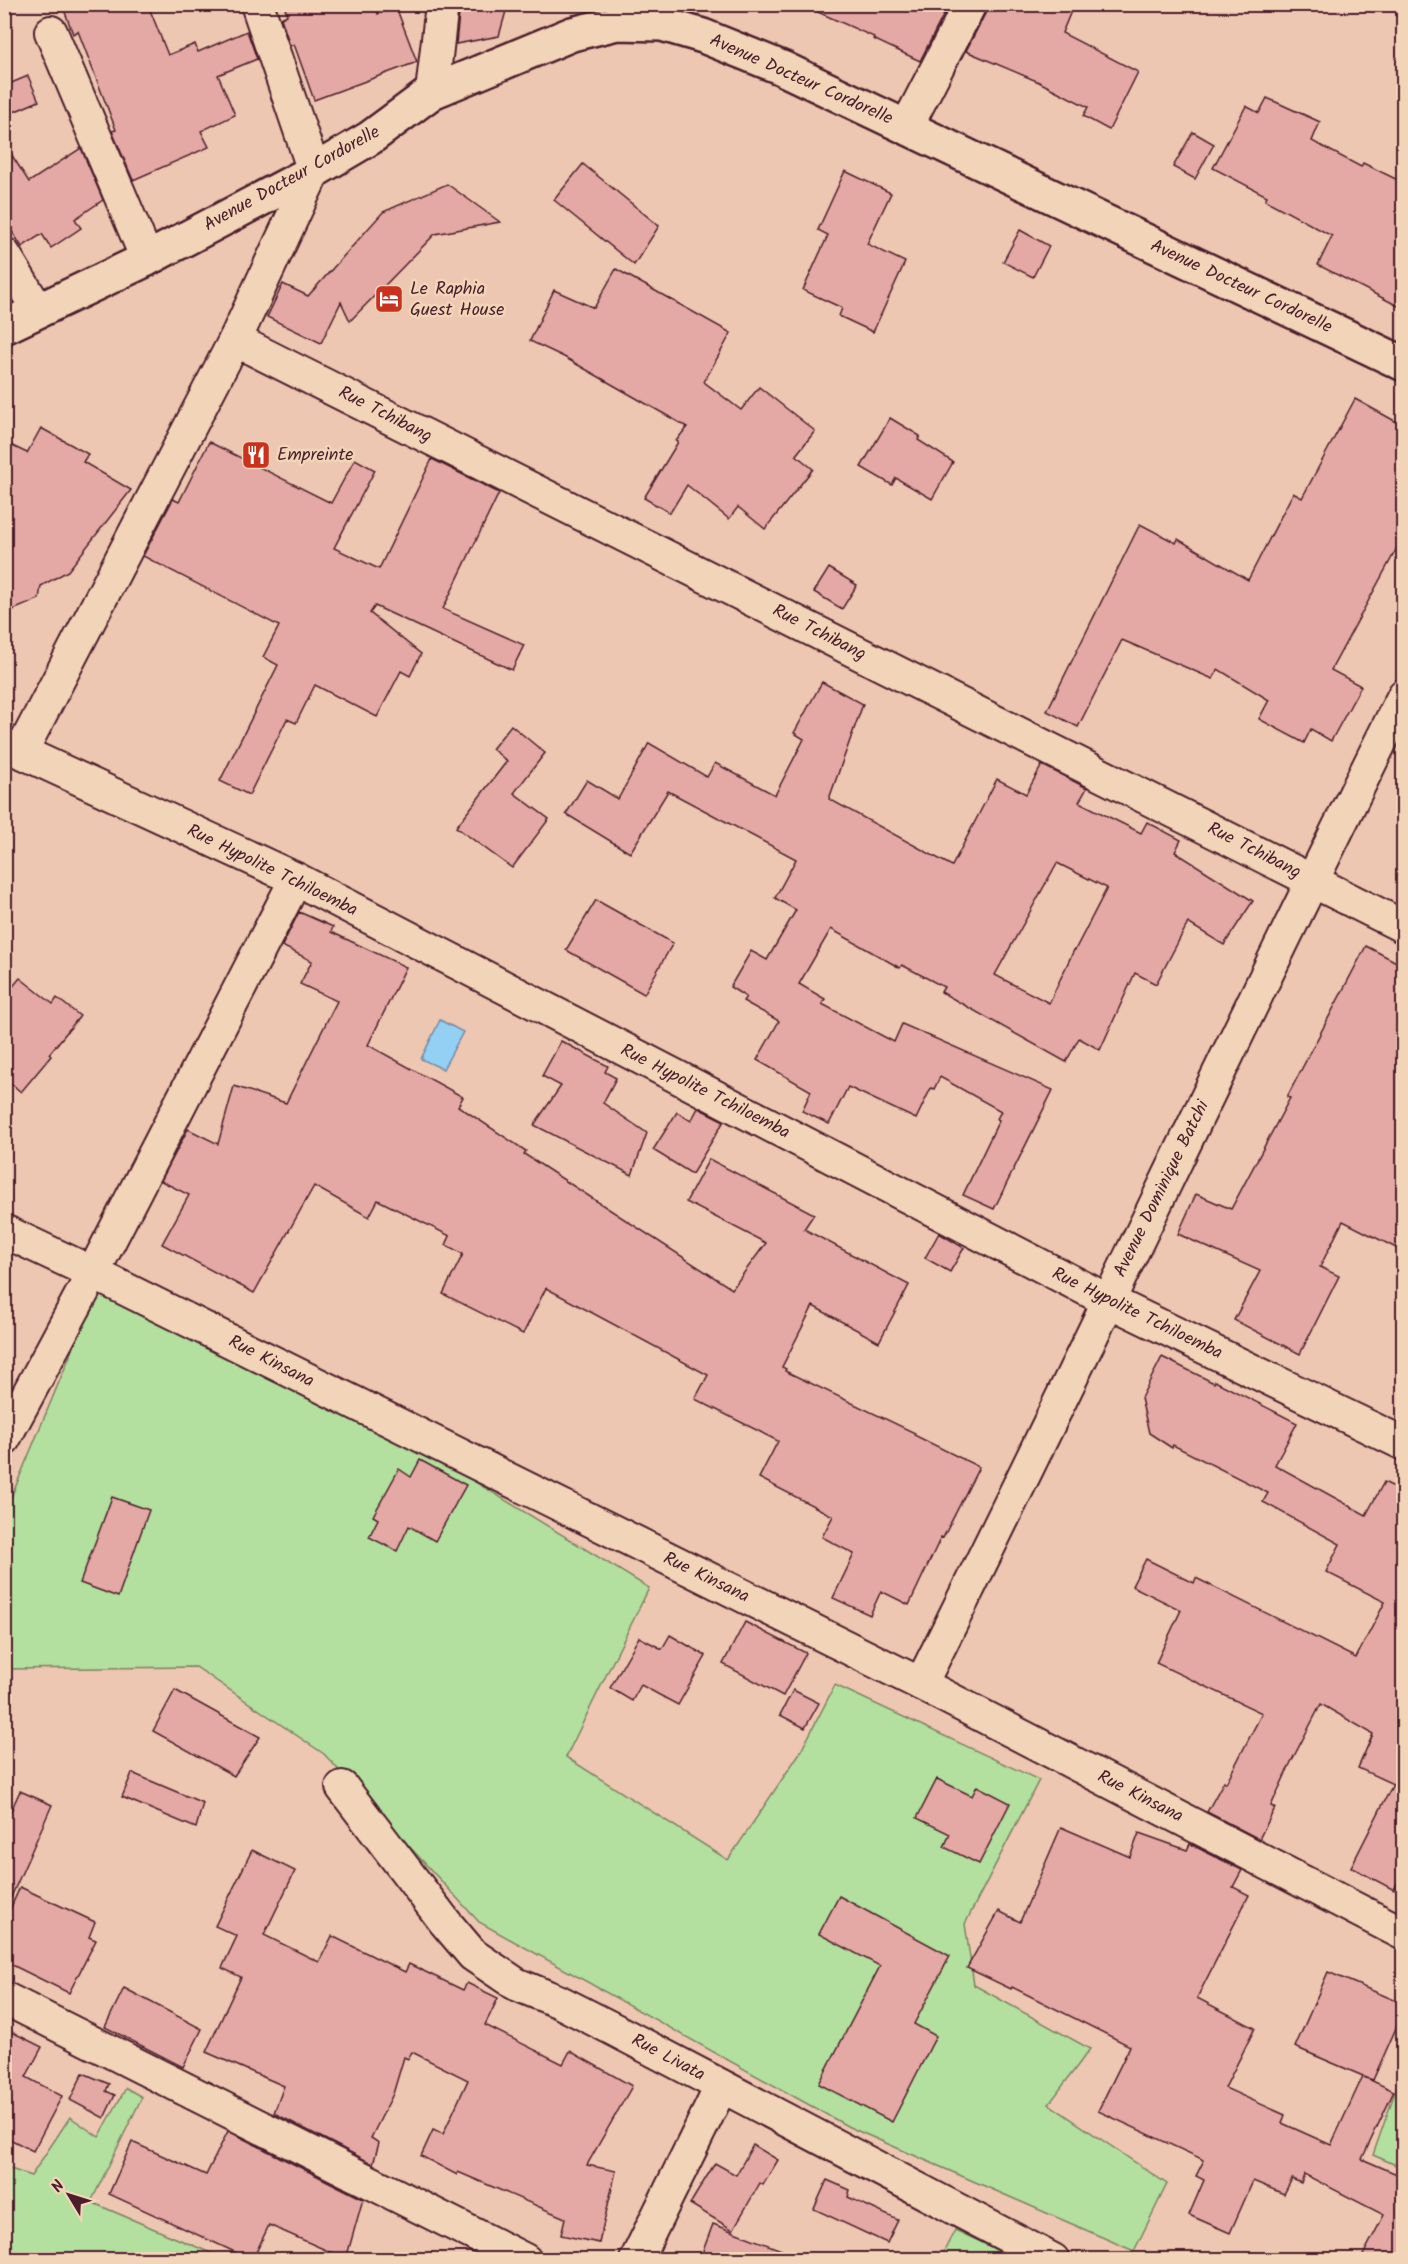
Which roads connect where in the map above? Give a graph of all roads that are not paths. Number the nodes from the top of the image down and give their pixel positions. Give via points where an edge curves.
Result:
1 (257, 4) edge
2 (442, 4) edge
3 (970, 4) edge
4 (51, 32) dead end
5 (432, 93) junction
6 (906, 128) junction
7 (314, 171) junction
8 (4, 254) edge
9 (147, 259) junction
10 (38, 310) junction
11 (4, 327) edge
12 (235, 340) junction
13 (1404, 364) edge
14 (1404, 695) edge
15 (13, 748) edge
16 (296, 879) junction
17 (1311, 880) junction
18 (1404, 927) edge
19 (4, 1231) edge
20 (93, 1272) junction
21 (1109, 1301) junction
22 (4, 1438) edge
23 (1404, 1444) edge
24 (921, 1684) junction
25 (342, 1788) dead end
26 (1404, 1934) edge
27 (4, 1998) edge
28 (721, 2087) junction
29 (525, 2259) edge
30 (636, 2259) edge
31 (1053, 2259) edge

1 - 7 street
2 - 5 street
3 - 6 street
4 - 9 street
5 - 6 street, Avenue Docteur Cordorelle via 572,34 617,23 662,24 782,68
5 - 7 street, Avenue Docteur Cordorelle via 370,138
6 - 13 street, Avenue Docteur Cordorelle
7 - 9 street, Avenue Docteur Cordorelle
7 - 12 street
8 - 10 street
9 - 10 street, Avenue Docteur Cordorelle
10 - 11 street, Avenue Docteur Cordorelle
12 - 15 street
12 - 17 street, Rue Tchibang
14 - 17 street, Avenue Dominique Batchi
15 - 16 street, Rue Hypolite Tchiloemba
16 - 20 street
16 - 21 street, Rue Hypolite Tchiloemba
17 - 18 street, Rue Tchibang
17 - 21 street, Avenue Dominique Batchi
19 - 20 street, Rue Kinsana
20 - 22 street
20 - 24 street, Rue Kinsana
21 - 23 street, Rue Hypolite Tchiloemba
21 - 24 street, Avenue Dominique Batchi
24 - 26 street, Rue Kinsana
25 - 28 street, Rue Livata via 473,1955 516,1984 560,2001
27 - 29 street
28 - 30 street
28 - 31 street, Rue Livata

